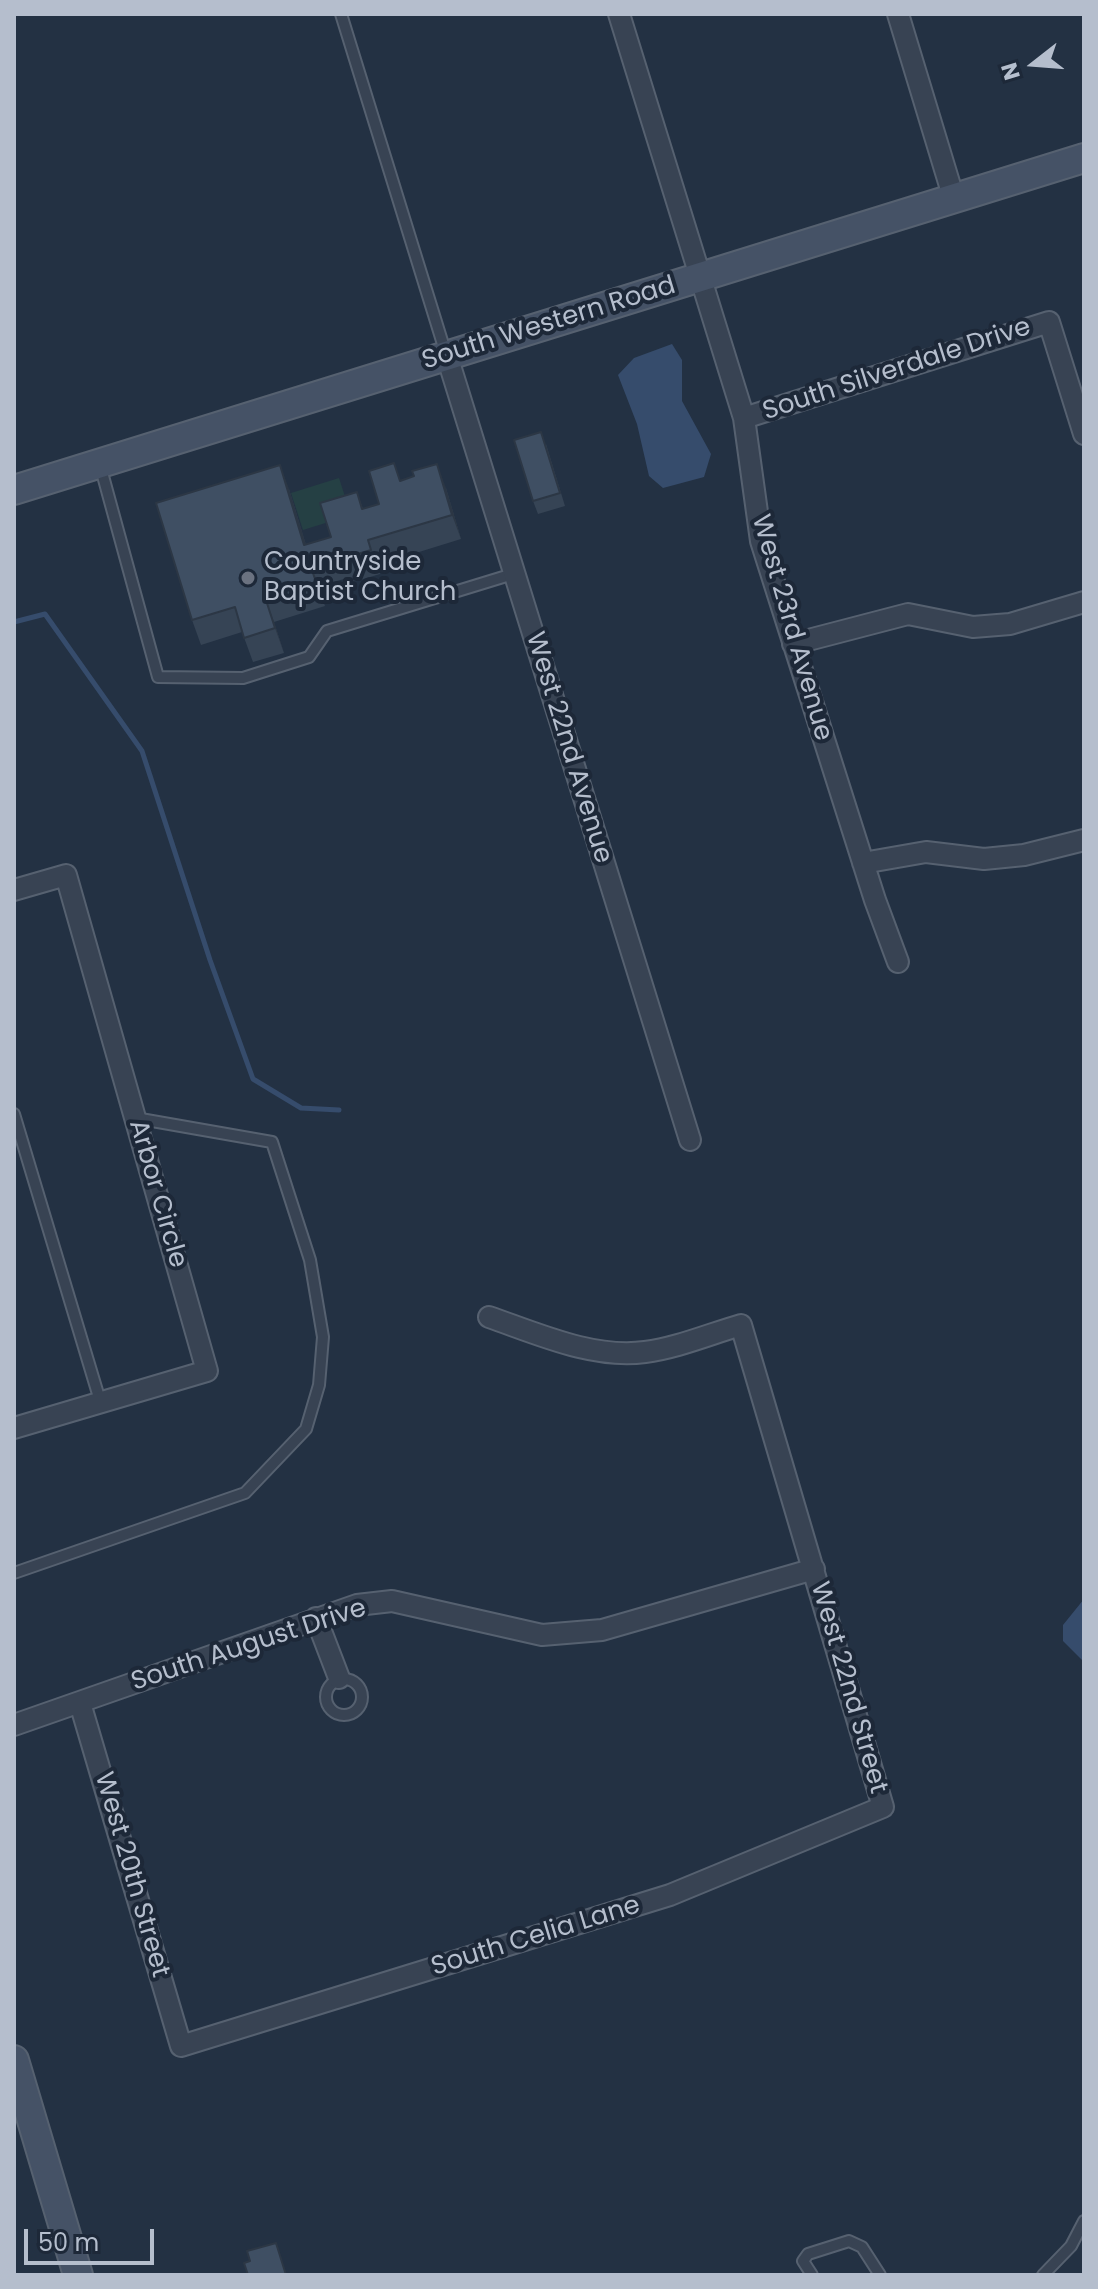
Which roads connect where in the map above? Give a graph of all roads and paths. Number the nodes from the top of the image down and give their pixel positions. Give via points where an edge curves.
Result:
1 (341, 14) edge
2 (619, 14) edge
3 (898, 14) edge
4 (1084, 158) edge
5 (954, 199) junction
6 (699, 277) junction
7 (447, 356) junction
8 (744, 418) junction
9 (1084, 434) edge
10 (99, 463) junction
11 (14, 490) edge
12 (513, 574) junction
13 (1084, 602) edge
14 (793, 644) junction
15 (1084, 840) edge
16 (863, 863) junction
17 (14, 890) edge
18 (898, 962) dead end
19 (14, 1114) edge
20 (135, 1118) junction
21 (690, 1140) dead end
22 (489, 1317) dead end
23 (101, 1404) junction
24 (14, 1428) edge
25 (814, 1569) junction
26 (14, 1573) edge
27 (316, 1618) junction
28 (339, 1678) dead end
29 (80, 1703) junction
30 (14, 1725) edge
31 (883, 1807) joint
32 (181, 2046) joint
33 (14, 2060) edge
34 (1084, 2221) edge
35 (78, 2275) edge
36 (812, 2275) edge
37 (880, 2275) edge
38 (1043, 2275) edge

1 - 7 lane
2 - 6 street, West 23rd Avenue
3 - 5 street
4 - 5 street, South Western Road
5 - 6 street, South Western Road
6 - 7 street, South Western Road
6 - 8 street, West 23rd Avenue
7 - 10 street, South Western Road
7 - 12 street, West 22nd Avenue
8 - 9 street, South Silverdale Drive via 1049,322
8 - 14 street, West 23rd Avenue via 761,541
10 - 11 street, South Western Road
10 - 12 lane via 158,677 243,678 309,657 327,631
12 - 21 street, West 22nd Avenue
13 - 14 street via 1010,624 973,627 908,614
14 - 16 street, West 23rd Avenue
15 - 16 street via 1024,855 984,859 926,852
16 - 18 street, West 23rd Avenue
17 - 20 street, Arbor Circle via 66,875
19 - 23 lane
20 - 23 street, Arbor Circle via 207,1371
20 - 26 lane via 272,1142 310,1260 323,1337 319,1385 306,1429 245,1493
22 - 25 street via 617,1354 648,1352 741,1325
23 - 24 street, Arbor Circle
25 - 27 street, South August Drive via 602,1630 542,1635 392,1601
25 - 31 street, West 22nd Street
27 - 28 street
27 - 29 street, South August Drive
29 - 30 street, South August Drive
29 - 32 street, West 20th Street
31 - 32 street, South Celia Lane via 670,1895
33 - 35 street
34 - 38 lane via 1071,2246
36 - 37 lane via 803,2261 808,2254 849,2241 862,2247

